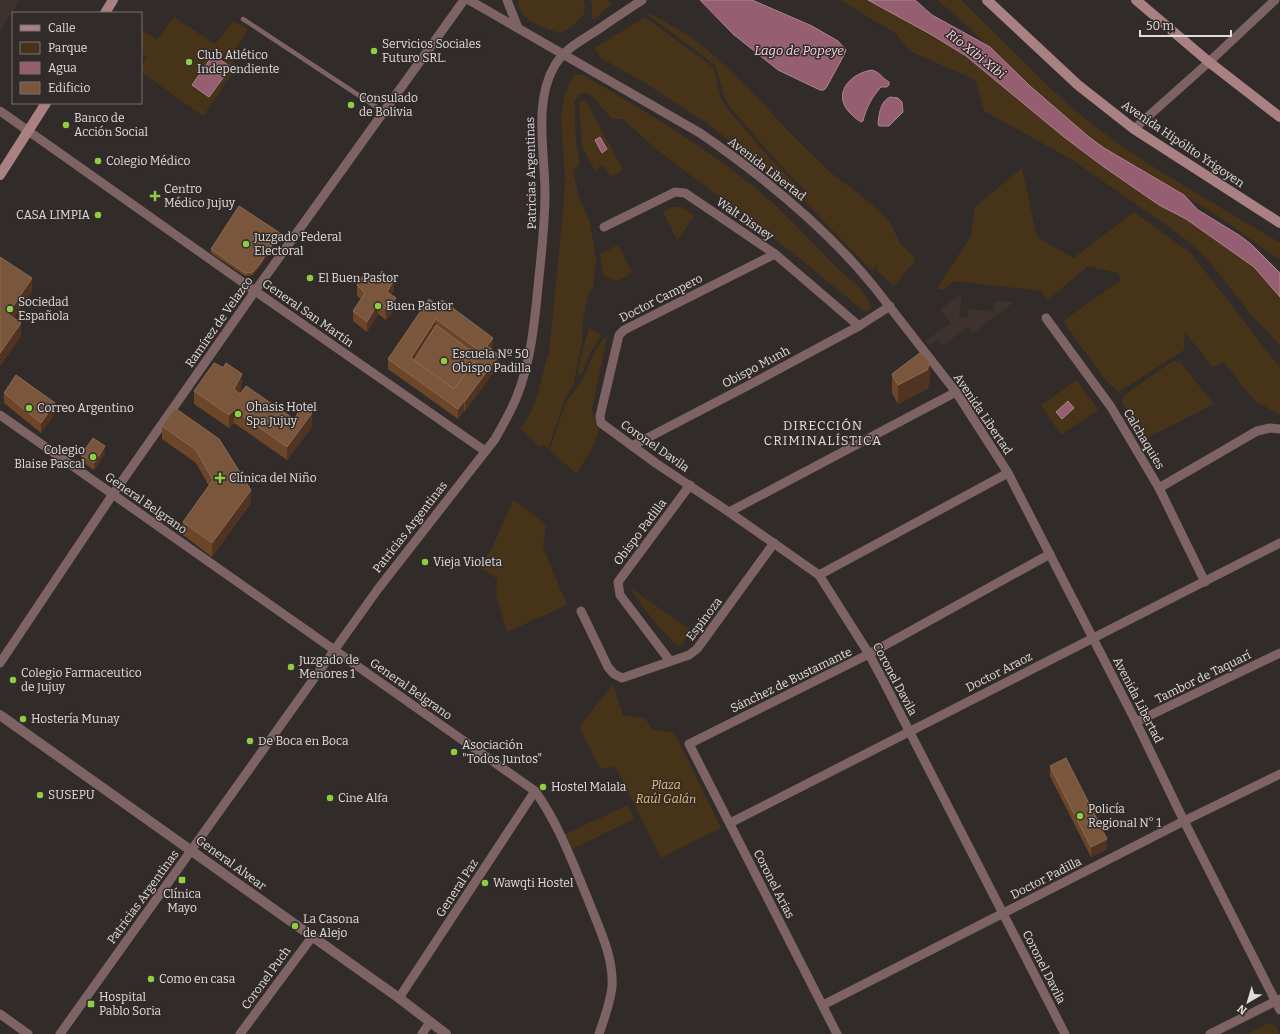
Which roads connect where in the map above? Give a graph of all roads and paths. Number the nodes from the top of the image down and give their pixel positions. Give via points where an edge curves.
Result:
1 (113, 0) edge
2 (464, 0) edge
3 (470, 0) edge
4 (507, 0) edge
5 (642, 0) edge
6 (987, 0) edge
7 (1136, 0) edge
8 (1275, 0) edge
9 (106, 12) edge
10 (243, 19) dead end
11 (518, 28) junction
12 (1209, 62) junction
13 (45, 104) edge
14 (0, 111) edge
15 (384, 112) junction
16 (1280, 118) edge
17 (1134, 129) junction
18 (28, 131) junction
19 (0, 174) edge
20 (1280, 223) edge
21 (604, 226) dead end
22 (774, 254) junction
23 (255, 291) junction
24 (890, 306) junction
25 (1046, 318) dead end
26 (859, 326) junction
27 (956, 392) junction
28 (0, 415) edge
29 (601, 423) joint
30 (1280, 429) edge
31 (632, 446) junction
32 (485, 451) junction
33 (1008, 473) junction
34 (690, 485) junction
35 (1159, 488) junction
36 (113, 494) junction
37 (729, 512) junction
38 (774, 543) junction
39 (1280, 543) edge
40 (1050, 554) junction
41 (819, 575) junction
42 (1205, 582) junction
43 (581, 611) dead end
44 (1093, 638) junction
45 (334, 649) junction
46 (1280, 653) edge
47 (868, 654) junction
48 (670, 661) junction
49 (0, 663) edge
50 (0, 715) edge
51 (1136, 722) junction
52 (909, 732) junction
53 (689, 744) joint
54 (1280, 774) edge
55 (535, 791) junction
56 (1184, 821) junction
57 (730, 823) junction
58 (191, 851) junction
59 (1003, 914) junction
60 (312, 937) junction
61 (399, 998) junction
62 (1278, 1000) edge
63 (823, 1005) junction
64 (1280, 1010) edge
65 (0, 1014) edge
66 (430, 1022) junction
67 (28, 1034) edge
68 (60, 1034) edge
69 (240, 1034) edge
70 (422, 1034) edge
71 (446, 1034) edge
72 (599, 1034) edge
73 (837, 1034) edge
74 (1065, 1034) edge
75 (1210, 1034) edge

1 - 9 main road
2 - 15 street, Ramírez de Velazco
3 - 11 street, Avenida Libertad
4 - 11 street
5 - 32 street, Patricias Argentinas via 567,50 548,76 541,120 545,192 544,231 530,350 513,405 495,439
6 - 17 main road, Avenida Hipólito Yrigoyen via 1078,85
7 - 12 main road
8 - 12 street
10 - 15 lane
11 - 24 street, Avenida Libertad via 700,133 754,172 814,223 864,273
12 - 16 main road
12 - 17 street
13 - 18 main road
14 - 18 street, General San Martín
15 - 23 street, Ramírez de Velazco
17 - 20 main road, Avenida Hipólito Yrigoyen
18 - 19 main road
18 - 23 street, General San Martín
21 - 22 street, Walt Disney via 675,192 685,193
22 - 26 street, Walt Disney
22 - 29 street, Doctor Campero via 624,330 619,335 610,368 600,416
23 - 32 street, General San Martín
23 - 36 street, Ramírez de Velazco
24 - 26 street, Obispo Munh
24 - 27 street, Avenida Libertad
25 - 35 street, Calchaquies via 1111,407
26 - 31 street, Obispo Munh
27 - 33 street, Avenida Libertad
27 - 37 street
28 - 36 street, General Belgrano
29 - 31 street, Coronel Davila
30 - 35 street via 1257,431
31 - 34 street, Coronel Davila
32 - 45 street, Patricias Argentinas
33 - 40 street, Avenida Libertad
33 - 41 street
34 - 37 street, Coronel Davila
34 - 48 street, Obispo Padilla via 618,582 620,595
35 - 42 street, Calchaquies
36 - 45 street, General Belgrano
36 - 49 street, Ramírez de Velazco
37 - 38 street, Coronel Davila
38 - 41 street, Coronel Davila
38 - 48 street, Espinoza via 697,649 689,655
39 - 42 street, Doctor Araoz
40 - 44 street, Avenida Libertad
40 - 47 street, Sánchez de Bustamante
41 - 47 street, Coronel Davila
42 - 44 street, Doctor Araoz
43 - 48 street, Espinoza via 614,674 622,678
44 - 51 street, Avenida Libertad
44 - 52 street, Doctor Araoz
45 - 55 street, General Belgrano
45 - 58 street, Patricias Argentinas
46 - 51 street, Tambor de Taquarí
47 - 52 street, Coronel Davila
47 - 53 street, Sánchez de Bustamante
50 - 58 street, General Alvear
51 - 56 street, Avenida Libertad
52 - 57 street, Doctor Araoz
52 - 59 street, Coronel Davila
53 - 57 street, Coronel Arias
54 - 56 street, Doctor Padilla
55 - 61 street, General Paz
55 - 72 street, General Belgrano via 545,805 569,853 605,942 612,986
56 - 59 street, Doctor Padilla
56 - 62 street, Avenida Libertad
57 - 63 street, Coronel Arias
58 - 60 street, General Alvear
58 - 68 street, Patricias Argentinas
59 - 63 street, Doctor Padilla
59 - 74 street, Coronel Davila
60 - 61 street, General Alvear
60 - 69 street, Coronel Puch
61 - 66 street, General Alvear
62 - 64 street, Avenida Libertad
62 - 75 street
63 - 73 street, Coronel Arias
65 - 67 street
66 - 70 street
66 - 71 street, General Alvear

